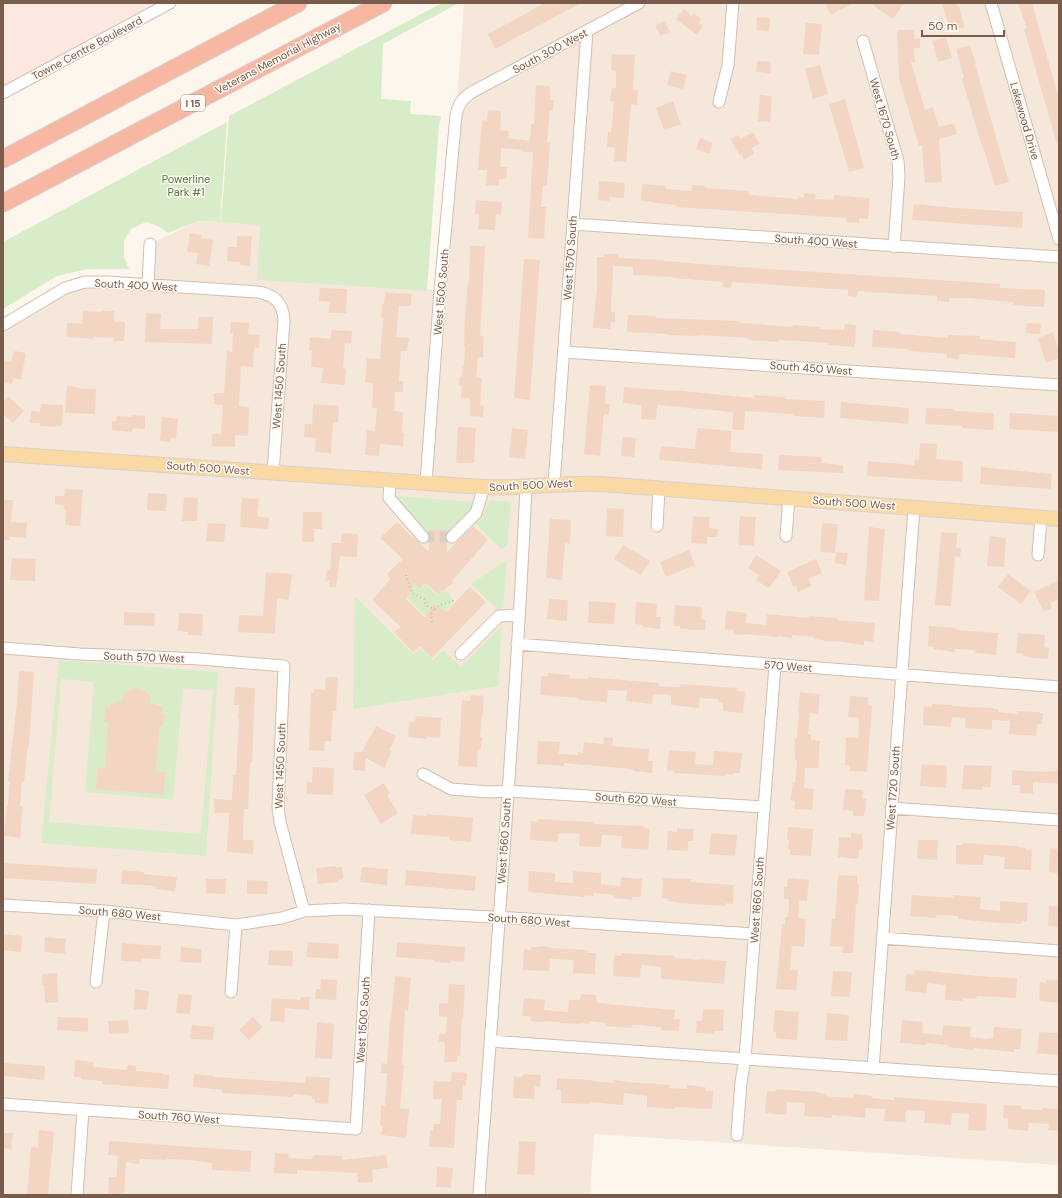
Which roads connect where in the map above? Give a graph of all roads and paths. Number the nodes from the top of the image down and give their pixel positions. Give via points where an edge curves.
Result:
1 (170, 3) edge
2 (298, 3) edge
3 (383, 3) edge
4 (639, 3) edge
5 (733, 3) edge
6 (991, 3) edge
7 (587, 31) junction
8 (863, 41) dead end
9 (3, 93) edge
10 (461, 101) joint
11 (719, 102) dead end
12 (3, 159) edge
13 (3, 203) edge
14 (573, 224) junction
15 (1059, 239) edge
16 (150, 244) dead end
17 (894, 247) junction
18 (1059, 257) edge
19 (148, 285) junction
20 (277, 300) joint
21 (3, 325) edge
22 (564, 352) junction
23 (1059, 385) edge
24 (3, 454) edge
25 (273, 473) junction
26 (390, 481) junction
27 (426, 484) junction
28 (554, 484) junction
29 (484, 487) junction
30 (526, 487) junction
31 (659, 488) junction
32 (789, 498) junction
33 (914, 508) junction
34 (1041, 518) junction
35 (1059, 519) edge
36 (656, 526) dead end
37 (786, 536) dead end
38 (422, 537) dead end
39 (452, 537) dead end
40 (1038, 555) dead end
41 (406, 575) dead end
42 (454, 600) dead end
43 (434, 609) junction
44 (519, 616) junction
45 (432, 622) dead end
46 (517, 644) junction
47 (3, 648) edge
48 (461, 654) dead end
49 (775, 665) junction
50 (284, 666) joint
51 (902, 673) junction
52 (1059, 687) edge
53 (423, 774) dead end
54 (508, 791) junction
55 (764, 807) junction
56 (891, 808) junction
57 (1059, 820) edge
58 (3, 905) edge
59 (369, 910) junction
60 (104, 911) junction
61 (304, 911) junction
62 (499, 918) junction
63 (236, 925) junction
64 (754, 934) junction
65 (882, 938) junction
66 (1059, 951) edge
67 (96, 982) dead end
68 (231, 992) dead end
69 (490, 1041) junction
70 (745, 1059) junction
71 (873, 1069) junction
72 (1059, 1081) edge
73 (3, 1104) edge
74 (83, 1110) junction
75 (356, 1129) joint
76 (737, 1135) dead end
77 (77, 1195) edge
78 (479, 1195) edge

1 - 9 street, Towne Centre Boulevard
2 - 12 highway
3 - 13 highway, Veterans Memorial Highway / I 15
4 - 7 street, South 300 West
5 - 11 street via 728,65
6 - 15 street, Lakewood Drive
7 - 10 street, South 300 West via 474,91
7 - 14 street, West 1570 South
8 - 17 street, West 1670 South via 898,161
10 - 27 street, West 1500 South via 456,115 440,290
14 - 17 street, South 400 West
14 - 22 street, West 1570 South
16 - 19 street
17 - 18 street, South 400 West
19 - 20 street, South 400 West via 258,292
19 - 21 street, South 400 West via 95,282 75,285 65,288
20 - 25 street, West 1450 South via 282,306 284,320
22 - 23 street, South 450 West
22 - 28 street, West 1570 South
24 - 25 main road, South 500 West
25 - 26 main road, South 500 West
26 - 27 main road, South 500 West
26 - 38 street via 389,498
27 - 29 main road, South 500 West
28 - 30 main road, South 500 West
28 - 31 main road, South 500 West via 588,483
29 - 30 main road, South 500 West
29 - 39 street via 476,513
30 - 44 street, West 1560 South
31 - 32 main road, South 500 West
31 - 36 street
32 - 33 main road, South 500 West
32 - 37 street
33 - 34 main road, South 500 West
33 - 51 street, West 1720 South
34 - 35 main road, South 500 West
34 - 40 street
41 - 43 path via 412,593 424,599 426,605
42 - 43 path
43 - 45 path via 431,615
44 - 46 street, West 1560 South
44 - 48 street via 499,616
46 - 49 street, 570 West
46 - 54 street, West 1560 South
47 - 50 street, South 570 West
49 - 51 street, 570 West
49 - 55 street, West 1660 South
50 - 61 street, West 1450 South via 278,808
51 - 52 street, 570 West
51 - 56 street, West 1720 South
53 - 54 street, South 620 West via 450,790
54 - 55 street, South 620 West
54 - 62 street, West 1560 South
55 - 64 street, West 1660 South
56 - 57 street
56 - 65 street, West 1720 South
58 - 60 street, South 680 West
59 - 61 street, South 680 West
59 - 62 street, South 680 West
59 - 75 street, West 1500 South
60 - 63 street, South 680 West
60 - 67 street
61 - 63 street, South 680 West via 282,918
62 - 64 street, South 680 West
62 - 69 street, West 1560 South
63 - 68 street
64 - 70 street, West 1660 South
65 - 66 street
65 - 71 street, West 1720 South
69 - 70 street
69 - 78 street, West 1560 South
70 - 71 street
70 - 76 street, West 1660 South
71 - 72 street
73 - 74 street, South 760 West
74 - 75 street, South 760 West
74 - 77 street

